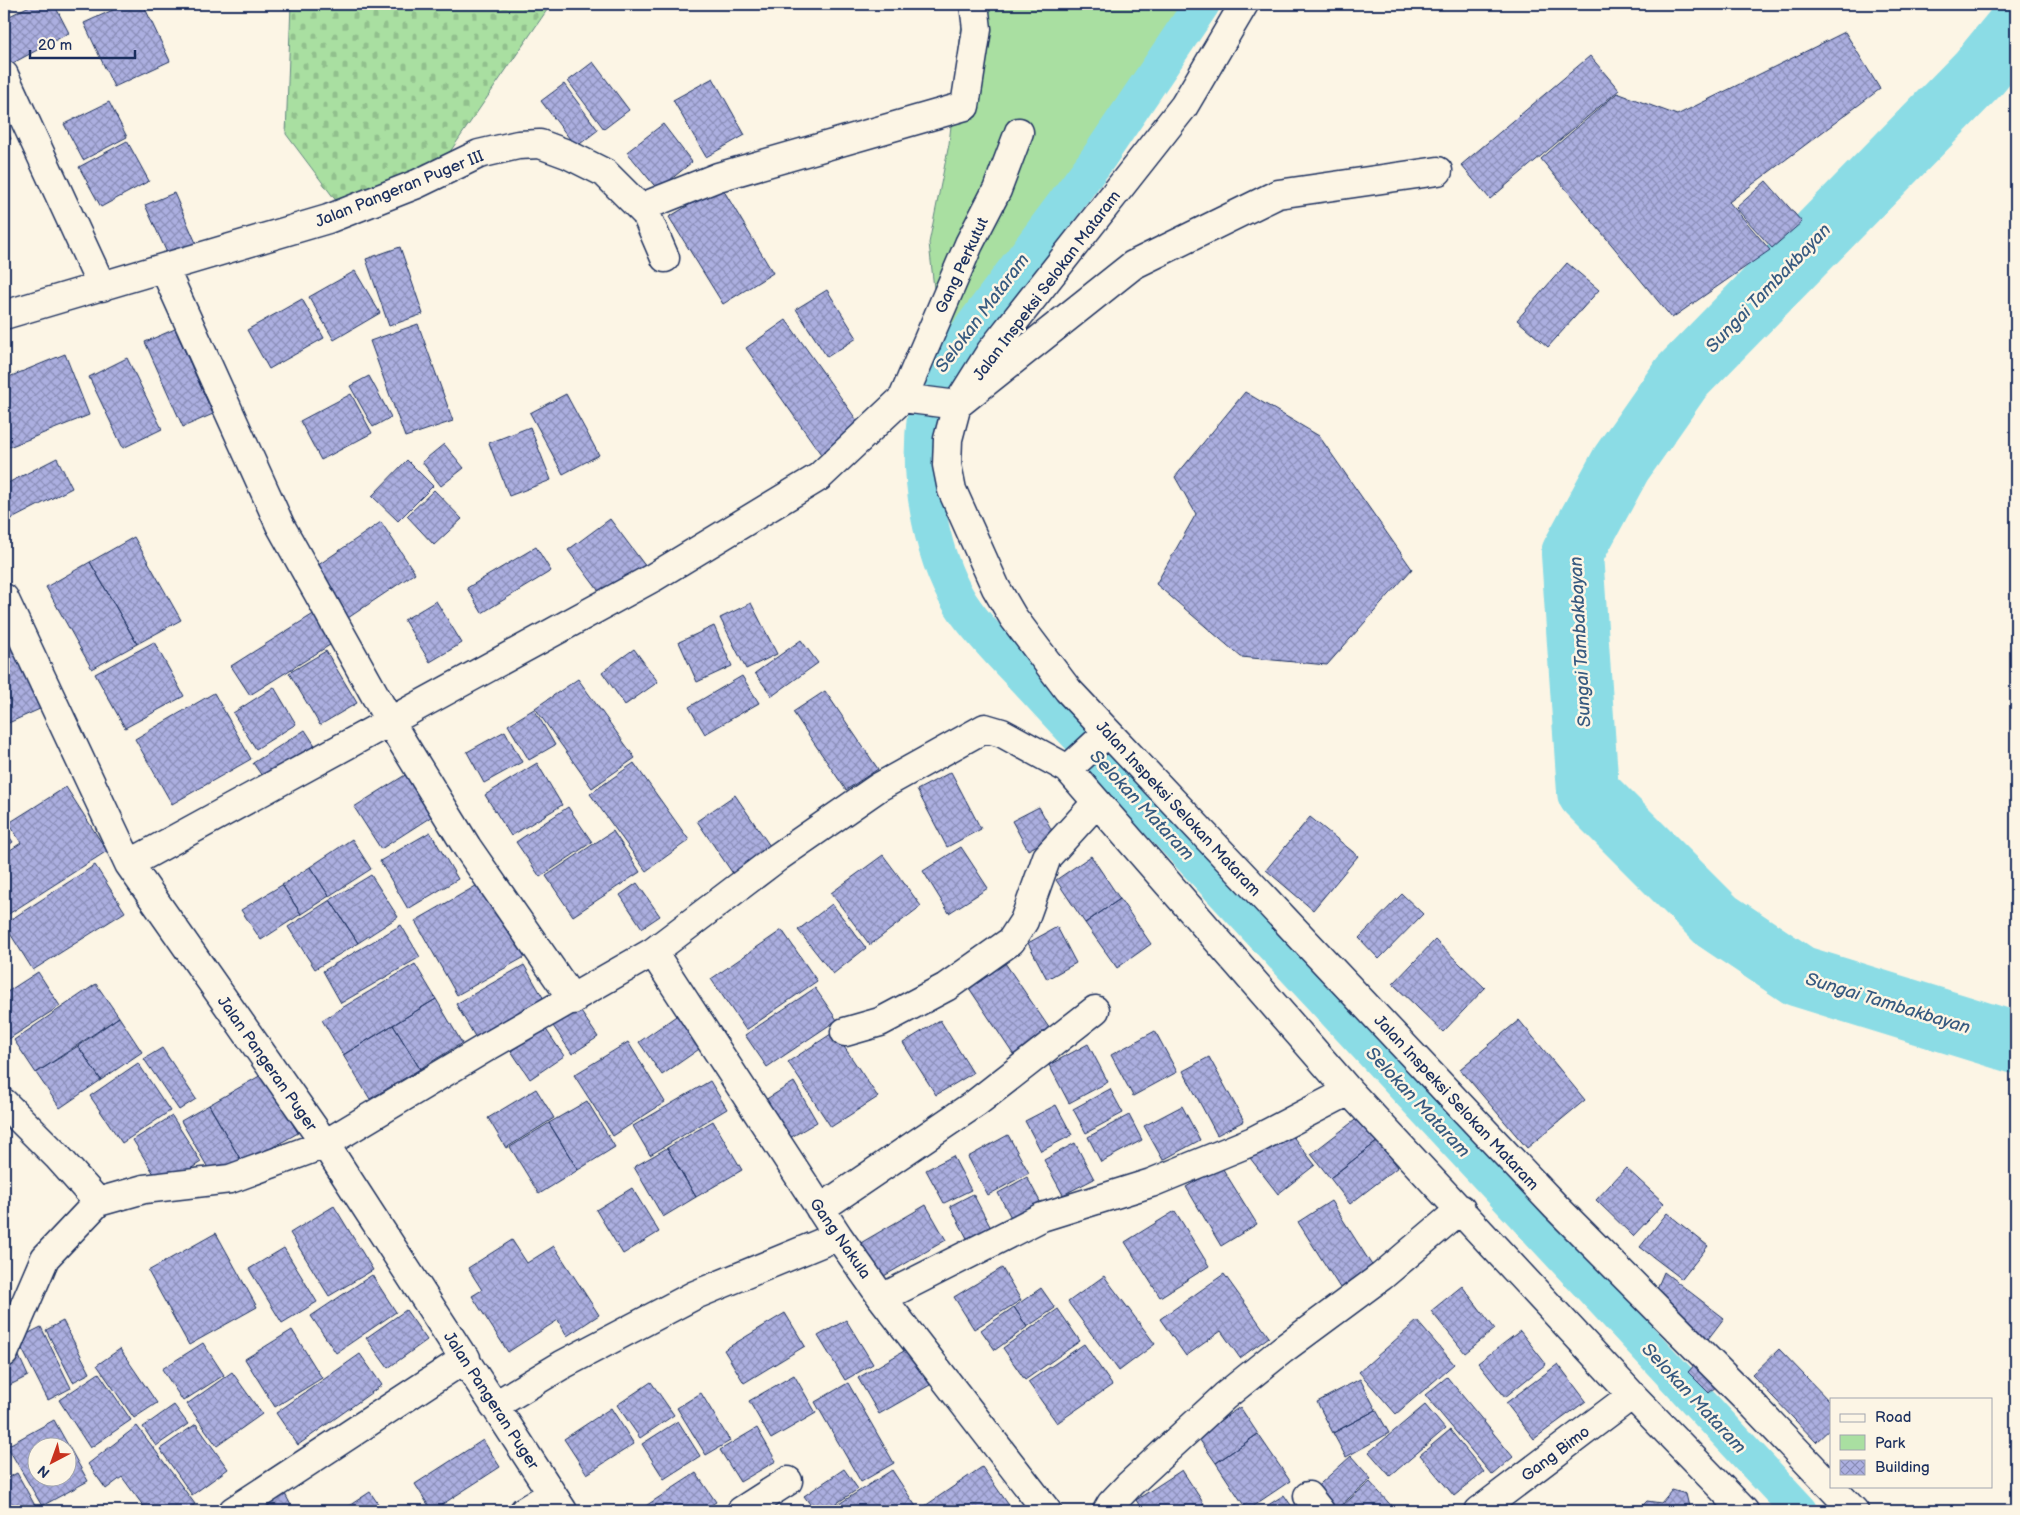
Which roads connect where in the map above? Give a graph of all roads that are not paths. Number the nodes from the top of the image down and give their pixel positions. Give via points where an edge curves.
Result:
1 (974, 4) edge
2 (1244, 4) edge
3 (4, 74) edge
4 (1019, 132) dead end
5 (1438, 171) dead end
6 (640, 208) junction
7 (665, 258) dead end
8 (164, 268) junction
9 (102, 287) junction
10 (4, 315) edge
11 (909, 398) junction
12 (951, 404) junction
13 (4, 598) edge
14 (390, 722) junction
15 (1103, 736) junction
16 (1071, 765) junction
17 (1097, 802) junction
18 (129, 864) junction
19 (654, 952) junction
20 (573, 1000) junction
21 (1095, 1010) dead end
22 (845, 1032) dead end
23 (1349, 1091) junction
24 (4, 1103) edge
25 (325, 1144) junction
26 (98, 1202) junction
27 (820, 1209) junction
28 (1461, 1209) junction
29 (838, 1236) junction
30 (882, 1298) junction
31 (4, 1353) edge
32 (466, 1358) junction
33 (1632, 1395) junction
34 (494, 1406) junction
35 (788, 1481) dead end
36 (1830, 1486) edge
37 (1832, 1488) edge
38 (558, 1503) edge
39 (233, 1511) edge
40 (524, 1511) edge
41 (741, 1511) edge
42 (1047, 1511) edge
43 (1107, 1511) edge
44 (1479, 1511) edge
45 (1744, 1511) edge
46 (1854, 1511) edge

1 - 6 street via 977,29 965,106 718,177
2 - 12 street, Jalan Inspeksi Selokan Mataram via 1184,106
3 - 9 street
4 - 11 street, Gang Perkutut via 997,190 965,253
5 - 12 street via 1278,194 1133,265
6 - 7 street, Jalan Pangeran Puger III via 646,214
6 - 8 street, Jalan Pangeran Puger III via 605,172 540,144 518,145 479,154 417,184 328,219
8 - 9 street, Jalan Pangeran Puger III
8 - 14 street via 280,525
9 - 10 street, Jalan Pangeran Puger III
11 - 12 street
11 - 14 street via 819,477 654,577
12 - 15 street, Jalan Inspeksi Selokan Mataram via 947,465 952,490 996,588 1013,617
13 - 18 street, Jalan Pangeran Puger
14 - 18 street
14 - 20 street via 468,847
15 - 16 street
15 - 36 street, Jalan Inspeksi Selokan Mataram via 1549,1200
16 - 17 street
16 - 19 street via 985,728 879,787 778,857
17 - 22 street via 1047,857 1024,921 1011,941 946,987 880,1022
17 - 23 street
18 - 25 street, Jalan Pangeran Puger
19 - 20 street
19 - 27 street, Gang Nakula
20 - 25 street via 486,1047
21 - 27 street via 976,1103
23 - 28 street
23 - 30 street via 1253,1141 1159,1180 1042,1217
24 - 26 street
25 - 26 street via 230,1179 144,1189
25 - 32 street, Jalan Pangeran Puger
26 - 31 street via 45,1258
27 - 29 street, Gang Nakula
28 - 33 street
28 - 43 street via 1382,1276 1225,1396 1142,1472
29 - 30 street, Gang Nakula
29 - 34 street via 696,1295 562,1365
30 - 42 street, Gang Nakula
32 - 34 street, Jalan Pangeran Puger
32 - 39 street
33 - 44 street, Gang Bimo
33 - 45 street
34 - 38 street, Jalan Pangeran Puger
35 - 41 street
37 - 46 street, Jalan Inspeksi Selokan Mataram
38 - 40 street

